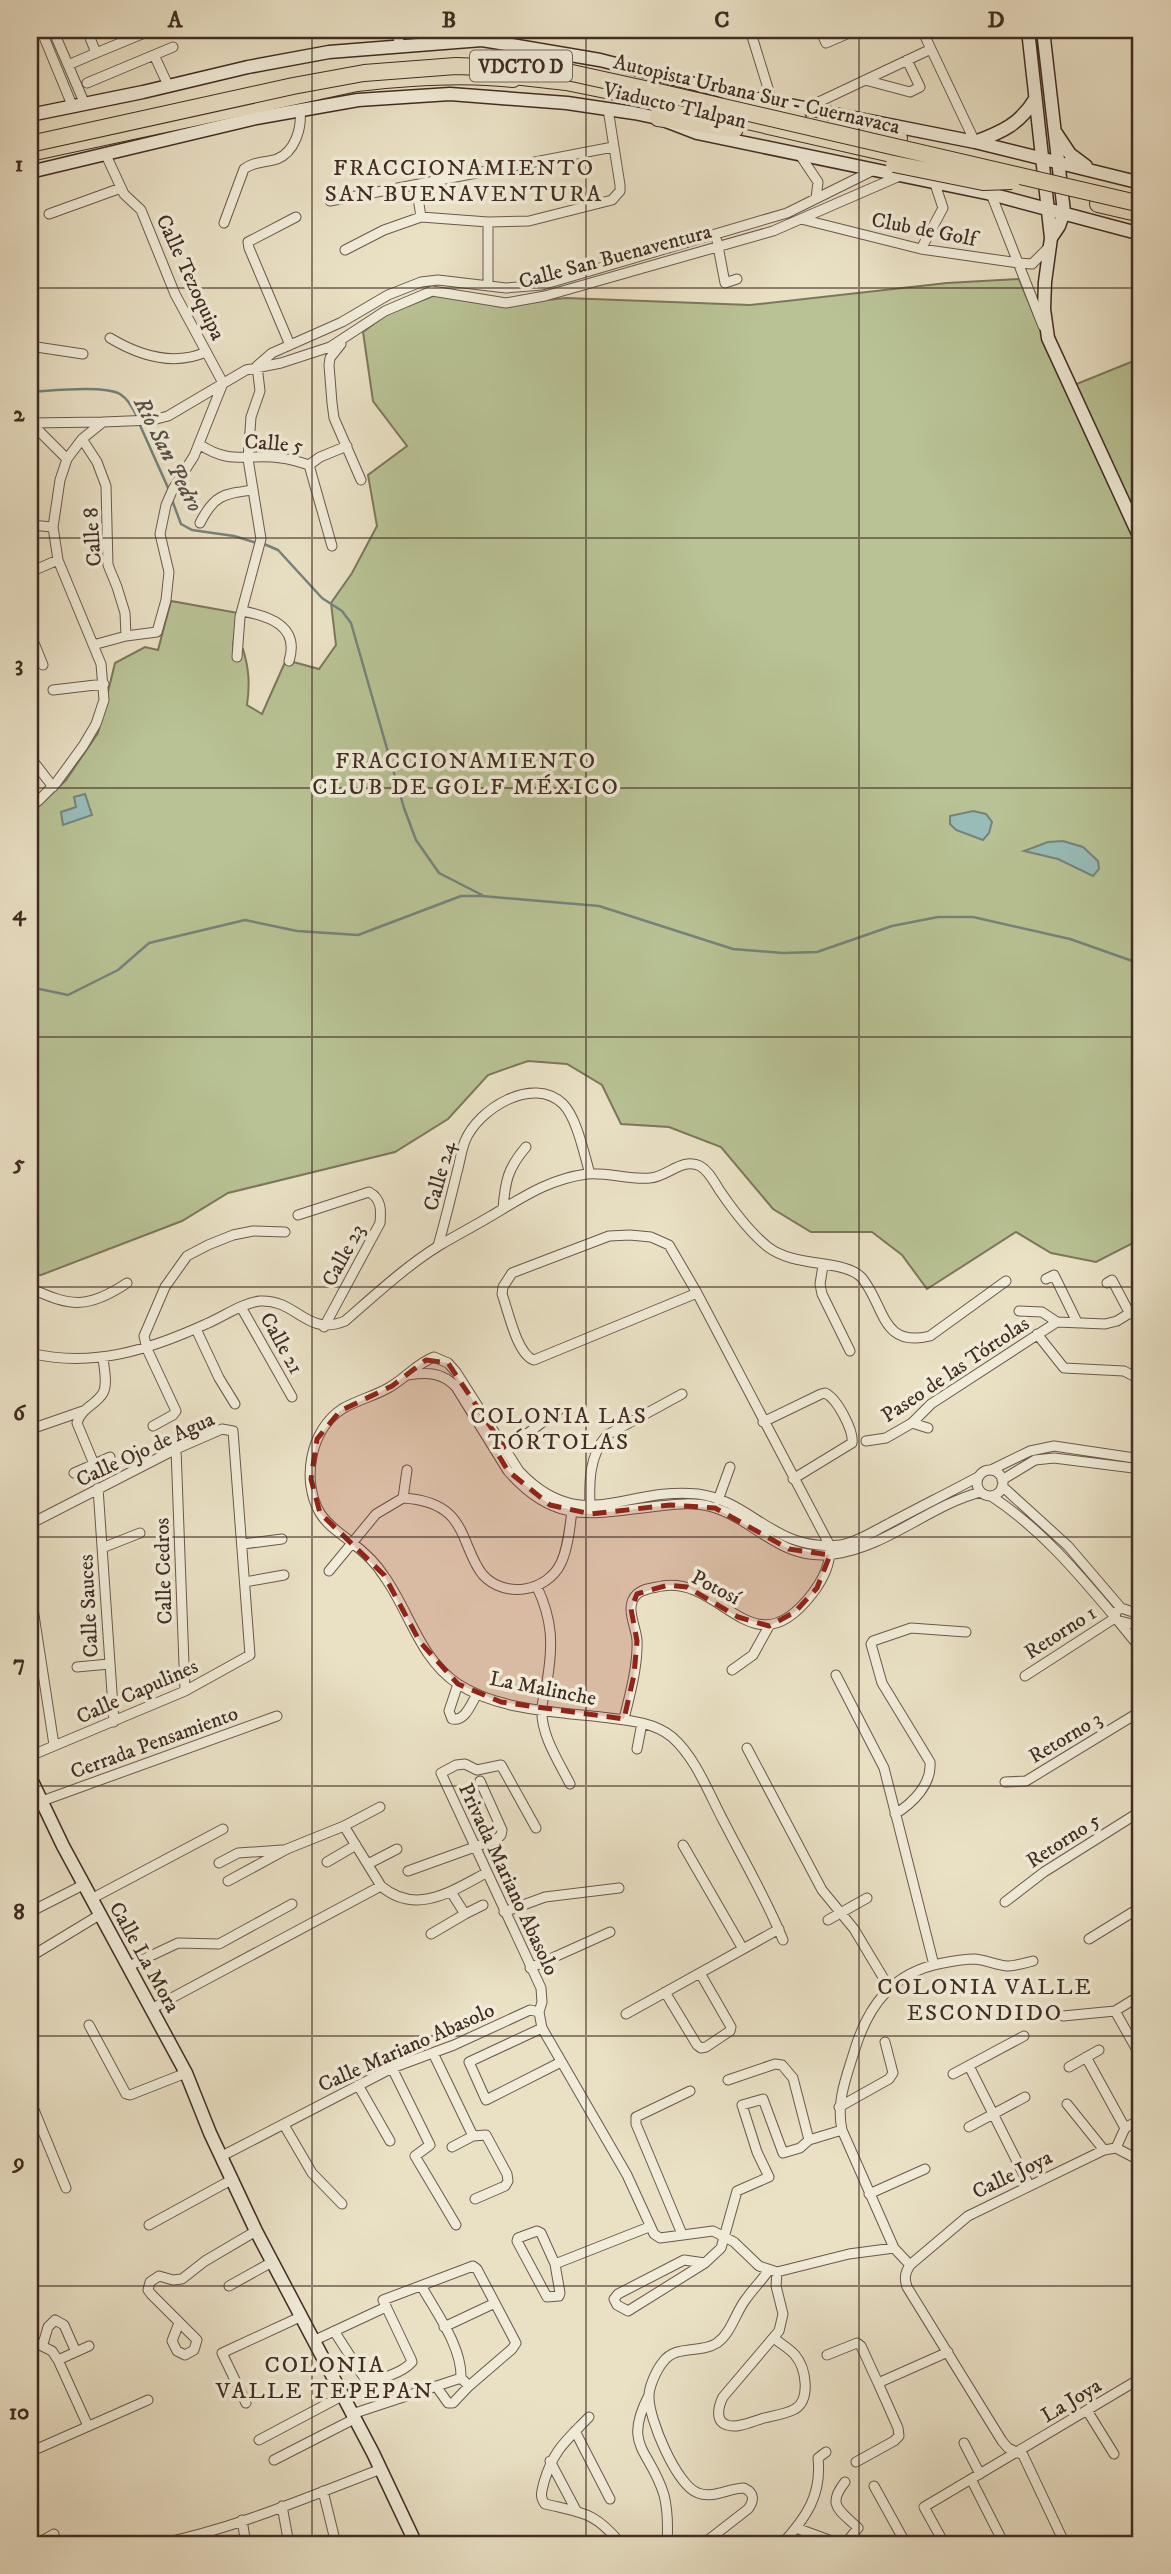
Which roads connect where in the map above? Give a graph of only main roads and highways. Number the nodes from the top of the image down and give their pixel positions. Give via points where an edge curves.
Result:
1 (1028, 30) edge
2 (1043, 30) edge
3 (480, 35) edge
4 (729, 93) junction
5 (1035, 99) junction
6 (30, 115) edge
7 (658, 118) junction
8 (1054, 130) junction
9 (823, 135) junction
10 (30, 142) edge
11 (975, 142) junction
12 (858, 143) junction
13 (30, 151) edge
14 (1041, 159) junction
15 (1058, 163) junction
16 (899, 169) junction
17 (1091, 171) junction
18 (30, 172) edge
19 (1009, 177) junction
20 (1141, 183) edge
21 (1102, 201) junction
22 (1141, 203) edge
23 (1047, 207) junction
24 (1064, 212) junction
25 (1141, 214) edge
26 (1141, 234) edge
27 (1050, 242) junction
28 (1141, 540) edge
29 (30, 1777) edge
30 (416, 2544) edge

1 - 5 main road
2 - 8 main road
3 - 4 main road, Viaducto Tlalpan
3 - 6 main road, Viaducto Tlalpan via 329,51
4 - 9 highway
4 - 11 main road, Viaducto Tlalpan
5 - 11 main road via 1027,114 1012,125
5 - 14 main road
7 - 9 highway via 782,138
7 - 16 main road, Viaducto Tlalpan via 697,133 800,155 874,170
7 - 18 main road, Viaducto Tlalpan via 567,103 450,94 358,100 256,118
8 - 15 main road
8 - 17 main road via 1070,154
9 - 10 highway, Viaducto Tlalpan / VDCTO D via 591,77 536,67 461,62 312,78
9 - 12 highway, Viaducto Tlalpan / VDCTO D
9 - 13 highway, Viaducto Tlalpan / VDCTO D via 578,87 466,76 357,83
10 - 19 highway, Autopista Urbana Sur - Cuernavaca, bridge via 364,73 456,66 572,73
11 - 14 main road, Viaducto Tlalpan
12 - 16 highway
12 - 19 highway, Viaducto Tlalpan / VDCTO D
12 - 19 highway, bridge via 873,135 971,154
13 - 19 highway, Autopista Urbana Sur - Cuernavaca, bridge via 362,79 496,74 617,92
14 - 15 main road, Viaducto Tlalpan
14 - 23 main road
15 - 17 main road, Viaducto Tlalpan
15 - 24 main road
16 - 19 highway, bridge via 983,182
16 - 23 main road, Viaducto Tlalpan
17 - 20 main road, Viaducto Tlalpan
19 - 21 highway, Viaducto Tlalpan / VDCTO D
19 - 22 highway, Autopista Urbana Sur - Cuernavaca, bridge
19 - 25 highway, Autopista Urbana Sur - Cuernavaca
21 - 22 highway, Viaducto Tlalpan / VDCTO D
21 - 25 highway, Viaducto Tlalpan / VDCTO D
23 - 24 main road, Viaducto Tlalpan
23 - 27 main road
24 - 26 main road, Viaducto Tlalpan
24 - 27 main road
27 - 28 main road via 1044,309 1048,338
29 - 30 main road, Calle La Mora via 186,2073 256,2231

